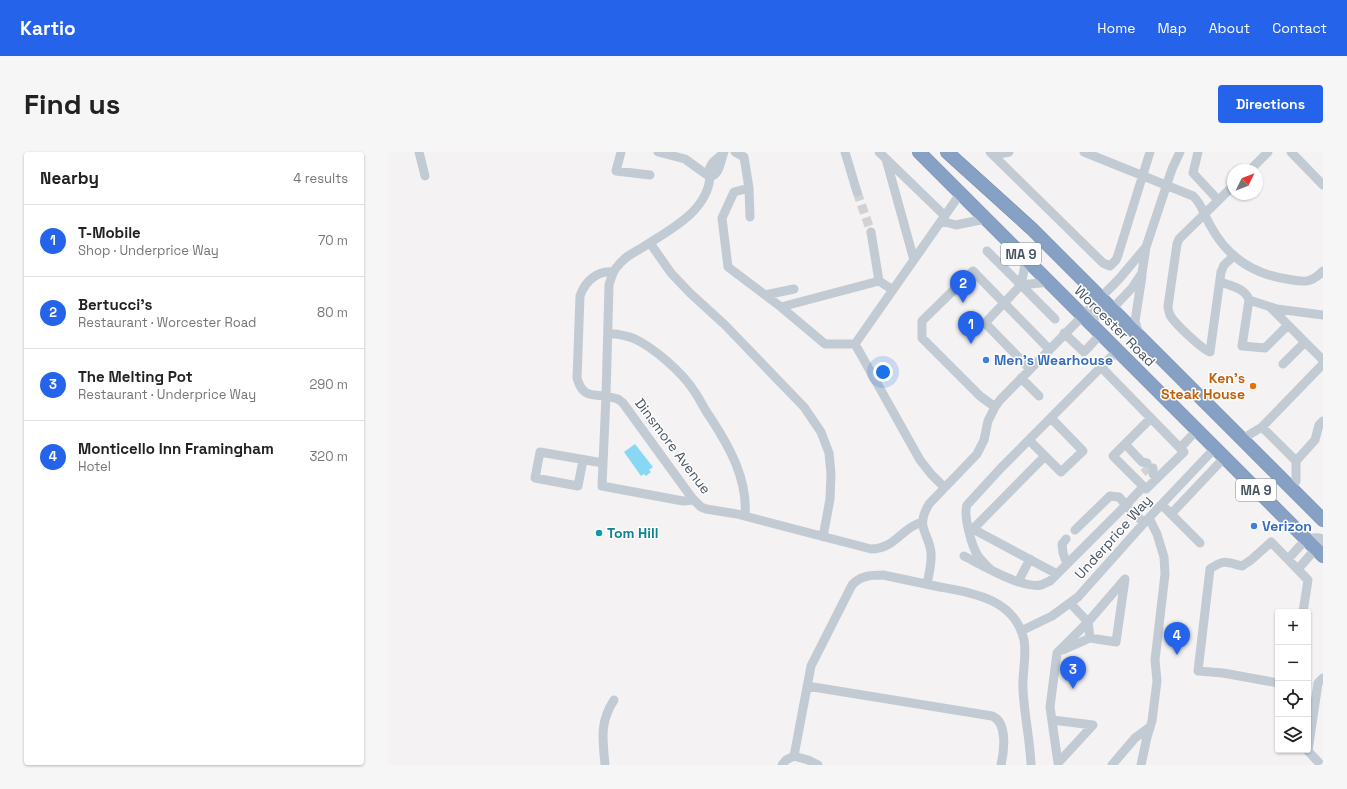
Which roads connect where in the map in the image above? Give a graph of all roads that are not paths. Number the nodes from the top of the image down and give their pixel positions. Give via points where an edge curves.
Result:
1 (418, 152) edge
2 (621, 152) edge
3 (658, 152) edge
4 (735, 152) edge
5 (845, 152) edge
6 (879, 152) edge
7 (919, 152) edge
8 (1009, 152) edge
9 (1086, 152) edge
10 (1149, 152) edge
11 (1180, 152) edge
12 (1198, 152) edge
13 (1268, 152) edge
14 (1291, 152) edge
15 (723, 153) edge
16 (952, 154) edge
17 (993, 154) edge
18 (886, 159) junction
19 (1256, 164) edge
20 (650, 175) dead end
21 (425, 176) dead end
22 (1143, 176) junction
23 (710, 177) junction
24 (1167, 185) junction
25 (1323, 185) edge
26 (749, 188) junction
27 (858, 192) tunnel mouth
28 (1227, 192) edge
29 (960, 194) junction
30 (1218, 200) junction
31 (1205, 214) junction
32 (750, 217) dead end
33 (943, 219) junction
34 (986, 219) junction
35 (871, 232) tunnel mouth
36 (650, 242) junction
37 (1146, 247) junction
38 (987, 251) dead end
39 (1234, 256) junction
40 (914, 260) junction
41 (1026, 260) junction
42 (1323, 271) edge
43 (613, 272) junction
44 (1142, 273) junction
45 (879, 281) junction
46 (1049, 282) junction
47 (1220, 282) junction
48 (1021, 285) junction
49 (794, 289) dead end
50 (893, 290) junction
51 (765, 295) junction
52 (1100, 297) junction
53 (1249, 300) junction
54 (1004, 303) junction
55 (781, 307) junction
56 (1270, 307) junction
57 (1112, 309) junction
58 (1082, 315) junction
59 (1323, 315) edge
60 (1055, 319) dead end
61 (1288, 325) junction
62 (608, 333) junction
63 (1064, 333) junction
64 (1101, 334) junction
65 (1142, 339) junction
66 (1305, 342) junction
67 (855, 344) junction
68 (1049, 349) junction
69 (1117, 351) junction
70 (1323, 360) edge
71 (1283, 364) dead end
72 (1323, 364) edge
73 (1101, 367) junction
74 (1030, 369) junction
75 (1021, 378) junction
76 (606, 396) junction
77 (1039, 396) dead end
78 (995, 407) junction
79 (1051, 418) junction
80 (1151, 418) junction
81 (1323, 421) edge
82 (1262, 427) junction
83 (1197, 430) junction
84 (1242, 439) junction
85 (1029, 440) junction
86 (1125, 444) junction
87 (1180, 448) junction
88 (1215, 448) junction
89 (1045, 456) junction
90 (1224, 458) junction
91 (583, 460) junction
92 (1296, 461) junction
93 (603, 463) junction
94 (1149, 469) junction
95 (944, 487) junction
96 (1144, 487) junction
97 (1292, 489) junction
98 (694, 500) junction
99 (1304, 501) junction
100 (1162, 504) junction
101 (1126, 505) junction
102 (1323, 509) edge
103 (1171, 514) junction
104 (745, 516) junction
105 (1323, 520) edge
106 (1146, 521) junction
107 (922, 522) junction
108 (971, 530) junction
109 (1075, 530) dead end
110 (823, 537) junction
111 (1066, 539) dead end
112 (1200, 543) dead end
113 (1318, 545) edge
114 (964, 556) dead end
115 (1030, 559) junction
116 (1288, 559) junction
117 (1067, 564) junction
118 (1298, 569) junction
119 (991, 570) junction
120 (1057, 574) junction
121 (1018, 582) junction
122 (927, 584) junction
123 (1070, 603) junction
124 (1303, 609) edge
125 (1088, 622) junction
126 (1021, 631) junction
127 (1090, 638) junction
128 (1057, 653) junction
129 (1323, 678) edge
130 (1275, 682) edge
131 (807, 686) junction
132 (614, 700) dead end
133 (1052, 720) junction
134 (1150, 727) junction
135 (794, 756) junction
136 (605, 765) edge
137 (782, 765) edge
138 (818, 765) edge
139 (1001, 765) edge
140 (1031, 765) edge
141 (1112, 765) edge
142 (1141, 765) edge
143 (1321, 765) edge

1 - 21 street
2 - 20 street via 616,171
3 - 23 street via 686,159
4 - 26 street via 744,157
5 - 27 street
6 - 18 street
7 - 29 highway, Worcester Road / MA 9
8 - 17 street
9 - 22 street
10 - 22 street
11 - 24 street
12 - 30 street via 1193,169 1194,175
13 - 19 street
14 - 25 street
15 - 23 street via 711,165
16 - 52 highway, Worcester Road / MA 9
17 - 22 street via 1106,265 1110,266 1118,255
18 - 33 street
18 - 40 street
22 - 24 street
23 - 36 street via 708,190 700,204 687,217
24 - 31 street via 1193,196
24 - 37 street
26 - 32 street
26 - 51 street via 734,192 722,218 728,267
28 - 30 street
29 - 33 street
29 - 34 highway, Worcester Road / MA 9
30 - 31 street
31 - 39 street via 1216,236
31 - 47 street via 1177,242 1168,309 1174,320 1210,352
33 - 34 street via 956,225
33 - 40 street
34 - 41 highway, Worcester Road / MA 9
35 - 45 street
36 - 43 street via 622,261
36 - 110 street via 671,273 804,407 821,432 831,474 830,499
37 - 44 street
37 - 52 street
38 - 48 street
39 - 42 street via 1254,270 1279,278 1309,282
39 - 47 street via 1223,267
40 - 50 street
41 - 46 highway, Worcester Road / MA 9
41 - 48 street
43 - 62 street via 609,285
43 - 76 street, Dinsmore Avenue via 597,274 588,281 580,296 577,378 585,392 590,395
44 - 57 street
44 - 65 street via 1136,321
45 - 50 street
45 - 55 street
46 - 48 street
46 - 58 highway, Worcester Road / MA 9
47 - 53 street via 1241,290
48 - 54 street
48 - 60 street
49 - 51 street
50 - 67 street
51 - 55 street
52 - 57 highway, Worcester Road / MA 9
52 - 58 street
53 - 56 street
53 - 61 street via 1242,346 1265,348
54 - 68 street
54 - 74 street via 985,323
54 - 78 street via 973,271 922,321 922,338 980,396
55 - 67 street via 825,344
56 - 59 street
56 - 61 street
57 - 58 street via 1098,316
57 - 65 highway, Worcester Road / MA 9
58 - 63 street
58 - 64 highway, Worcester Road / MA 9
61 - 66 street
62 - 76 street
62 - 104 street via 626,336 639,342 674,368 694,390 735,462 745,492
63 - 64 street via 1084,352
63 - 68 street
64 - 69 highway, Worcester Road / MA 9
65 - 84 highway, Worcester Road / MA 9
66 - 70 street
66 - 71 street
67 - 95 street via 920,460
68 - 74 street
69 - 73 street
69 - 83 highway, Worcester Road / MA 9
72 - 82 street
73 - 79 street
73 - 80 street
74 - 75 street
75 - 77 street
75 - 78 street
76 - 93 street
76 - 98 street, Dinsmore Avenue via 618,399 628,409
78 - 95 street via 977,454
79 - 85 street
79 - 89 street via 1083,450 1061,472
80 - 86 street
80 - 87 street
81 - 92 street via 1315,440
82 - 84 street
82 - 92 street
83 - 87 street
83 - 88 highway, Worcester Road / MA 9
84 - 97 highway, Worcester Road / MA 9
85 - 89 street
85 - 108 street via 966,505 965,517
86 - 94 street
86 - 96 street via 1113,456
87 - 94 street via 1184,452
88 - 90 highway, Worcester Road / MA 9
88 - 100 street, Underprice Way
89 - 108 street
90 - 103 street
90 - 113 highway, Worcester Road / MA 9
91 - 91 street via 540,452 535,478 578,486
91 - 93 street
92 - 97 street via 1296,481
93 - 98 street via 602,486 683,501
94 - 96 street via 1146,489
95 - 107 street via 928,504
96 - 101 street
97 - 99 highway, Worcester Road / MA 9
98 - 104 street, Dinsmore Avenue via 706,509
99 - 102 street
99 - 105 highway, Worcester Road / MA 9
100 - 103 street
100 - 106 street, Underprice Way
101 - 106 street
101 - 109 street via 1119,497 1110,496
101 - 117 street
103 - 112 street
104 - 110 street, Dinsmore Avenue
106 - 123 street, Underprice Way
106 - 134 street via 1157,534 1165,565 1155,660 1157,681
107 - 110 street, Dinsmore Avenue via 879,549 862,548
107 - 122 street via 931,550
108 - 115 street
108 - 119 street via 977,556
111 - 117 street via 1062,544
113 - 116 street
113 - 118 street
114 - 119 street
115 - 120 street
115 - 121 street
116 - 118 street
116 - 130 street via 1271,542 1242,566 1219,562 1210,569 1198,671
117 - 120 street
118 - 124 street via 1308,580
119 - 121 street
120 - 121 street via 1042,585
122 - 126 street via 974,593 992,600 1012,617
122 - 131 street via 874,575 856,581 814,659
123 - 125 street
123 - 126 street, Underprice Way via 1043,621
125 - 127 street
125 - 127 street via 1125,579 1116,642
125 - 128 street
126 - 140 street via 1025,649 1023,685
127 - 128 street
128 - 133 street via 1050,707
129 - 143 street via 1318,683 1308,750
131 - 135 street
131 - 139 street via 995,717 1004,742
132 - 136 street via 602,725
133 - 133 street via 1057,756 1058,763 1093,725
134 - 141 street via 1136,738
134 - 142 street
135 - 137 street
135 - 138 street

